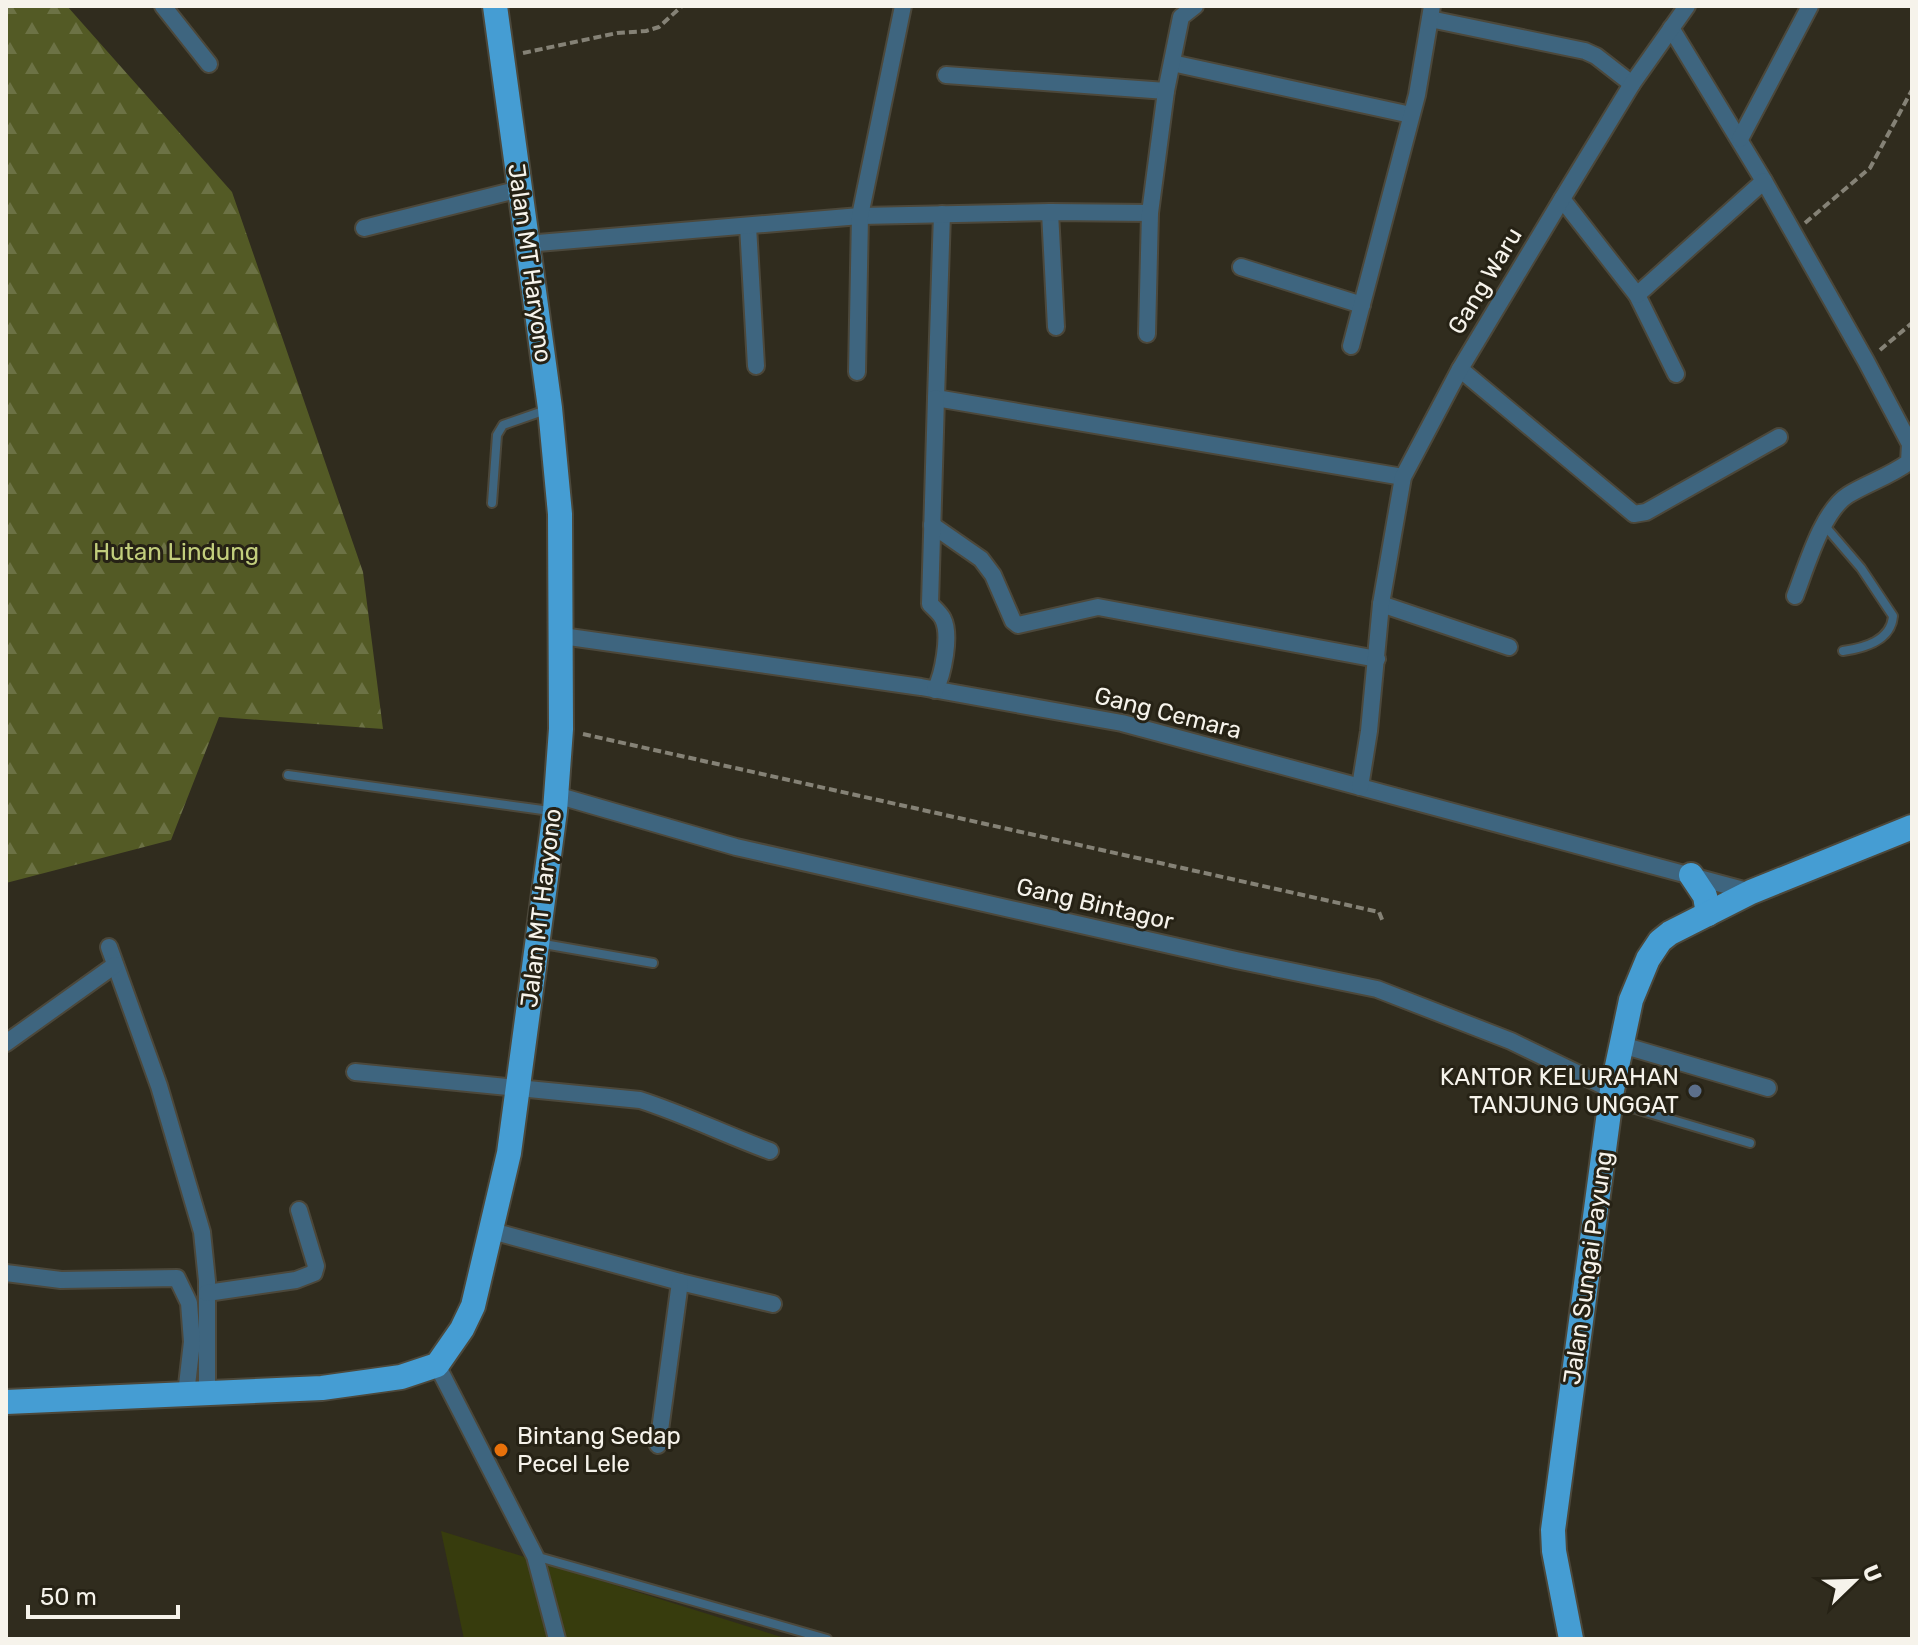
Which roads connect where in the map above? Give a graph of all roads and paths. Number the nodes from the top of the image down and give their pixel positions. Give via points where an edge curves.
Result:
1 (163, 6) edge
2 (495, 6) edge
3 (682, 6) edge
4 (903, 6) edge
5 (1195, 6) edge
6 (1687, 6) edge
7 (1810, 6) edge
8 (1431, 13) edge
9 (1671, 28) junction
10 (502, 57) junction
11 (1172, 63) junction
12 (209, 64) dead end
13 (946, 75) dead end
14 (1632, 84) junction
15 (1912, 90) edge
16 (1166, 91) junction
17 (1411, 115) junction
18 (1740, 139) junction
19 (1764, 181) junction
20 (520, 189) junction
21 (1562, 199) junction
22 (1050, 212) junction
23 (1150, 213) junction
24 (942, 214) junction
25 (860, 216) junction
26 (748, 226) junction
27 (364, 228) dead end
28 (1792, 233) junction
29 (526, 244) junction
30 (1241, 267) dead end
31 (1637, 295) junction
32 (1362, 305) junction
33 (1912, 323) edge
34 (1056, 327) dead end
35 (1147, 334) dead end
36 (1351, 346) dead end
37 (1866, 361) junction
38 (756, 366) dead end
39 (1460, 369) junction
40 (857, 372) dead end
41 (1676, 374) dead end
42 (936, 398) junction
43 (550, 408) junction
44 (1779, 437) dead end
45 (1911, 444) edge
46 (1403, 477) junction
47 (492, 503) dead end
48 (932, 525) junction
49 (1825, 526) junction
50 (1795, 596) dead end
51 (1381, 604) junction
52 (562, 636) junction
53 (1509, 647) dead end
54 (1843, 651) dead end
55 (1377, 659) junction
56 (935, 690) junction
57 (561, 729) junction
58 (288, 775) dead end
59 (1360, 787) junction
60 (556, 803) junction
61 (1912, 827) edge
62 (1691, 875) junction
63 (1751, 892) junction
64 (1708, 914) junction
65 (1383, 922) dead end
66 (537, 943) junction
67 (109, 947) dead end
68 (653, 963) dead end
69 (115, 965) junction
70 (6, 1043) edge
71 (1622, 1045) junction
72 (355, 1072) dead end
73 (518, 1086) junction
74 (1768, 1088) dead end
75 (1612, 1096) junction
76 (1750, 1143) dead end
77 (770, 1151) dead end
78 (299, 1210) dead end
79 (492, 1231) junction
80 (6, 1273) edge
81 (680, 1282) junction
82 (207, 1293) junction
83 (773, 1304) dead end
84 (437, 1365) junction
85 (196, 1393) junction
86 (6, 1402) edge
87 (658, 1445) dead end
88 (535, 1556) junction
89 (816, 1637) edge
90 (557, 1639) edge
91 (827, 1639) edge
92 (1571, 1639) edge

1 - 12 street
2 - 10 main road, Jalan MT Haryono
3 - 10 path via 659,27 646,31
4 - 25 street
5 - 11 street via 1181,17
6 - 9 street, Gang Waru
7 - 18 street
8 - 14 street via 1585,51
8 - 17 street
9 - 14 street, Gang Waru
9 - 18 street
10 - 20 main road, Jalan MT Haryono
11 - 16 street
11 - 17 street
13 - 16 street
14 - 21 street, Gang Waru
15 - 28 path via 1870,168
16 - 23 street
17 - 32 street
18 - 19 street
19 - 28 street
19 - 31 street
20 - 27 street
20 - 29 main road, Jalan MT Haryono
21 - 31 street
21 - 39 street, Gang Waru
22 - 23 street
22 - 24 street
22 - 34 street
23 - 35 street
24 - 25 street
24 - 42 street
25 - 26 street
25 - 40 street
26 - 29 street
26 - 38 street
28 - 37 street
29 - 43 main road, Jalan MT Haryono
30 - 32 street
31 - 41 street
32 - 36 street
33 - 37 path
37 - 45 street
39 - 44 street via 1634,514
39 - 46 street, Gang Waru
42 - 46 street
42 - 48 street
43 - 47 lane via 503,425 497,435
43 - 52 main road, Jalan MT Haryono via 560,514
45 - 49 street via 1909,462 1847,496
46 - 51 street, Gang Waru
48 - 55 street via 981,559 1018,625 1084,608 1113,609
48 - 56 street via 930,604 944,620 945,651
49 - 50 street
49 - 54 lane via 1893,616 1880,640
51 - 53 street
51 - 55 street, Gang Waru
52 - 56 street, Gang Cemara
52 - 57 main road, Jalan MT Haryono
55 - 59 street
56 - 59 street, Gang Cemara via 1122,723
57 - 60 main road, Jalan MT Haryono
57 - 65 path via 1379,912
58 - 60 lane
59 - 62 street, Gang Cemara
60 - 66 main road, Jalan MT Haryono
60 - 75 street, Gang Bintagor via 1377,989 1511,1041
61 - 63 main road, Jalan Sungai Payung
62 - 63 street, Gang Cemara
62 - 64 main road via 1705,896
63 - 64 main road, Jalan Sungai Payung
64 - 71 main road, Jalan Sungai Payung via 1660,941 1648,959 1631,1000
66 - 68 lane
66 - 73 main road, Jalan MT Haryono
67 - 69 street
69 - 70 street
69 - 82 street via 159,1086 202,1232
71 - 74 street
71 - 75 main road, Jalan Sungai Payung
72 - 73 street
73 - 77 street via 640,1100
73 - 79 main road, Jalan MT Haryono
75 - 76 lane
75 - 92 main road, Jalan Sungai Payung via 1553,1530
78 - 82 street via 314,1273
79 - 81 street
79 - 84 main road, Jalan MT Haryono via 473,1306
80 - 85 street via 61,1280 177,1278 189,1303
81 - 83 street
81 - 87 street
82 - 85 street
84 - 85 main road via 401,1377 322,1388
84 - 88 street
85 - 86 main road
88 - 89 lane
88 - 90 street
89 - 91 lane

